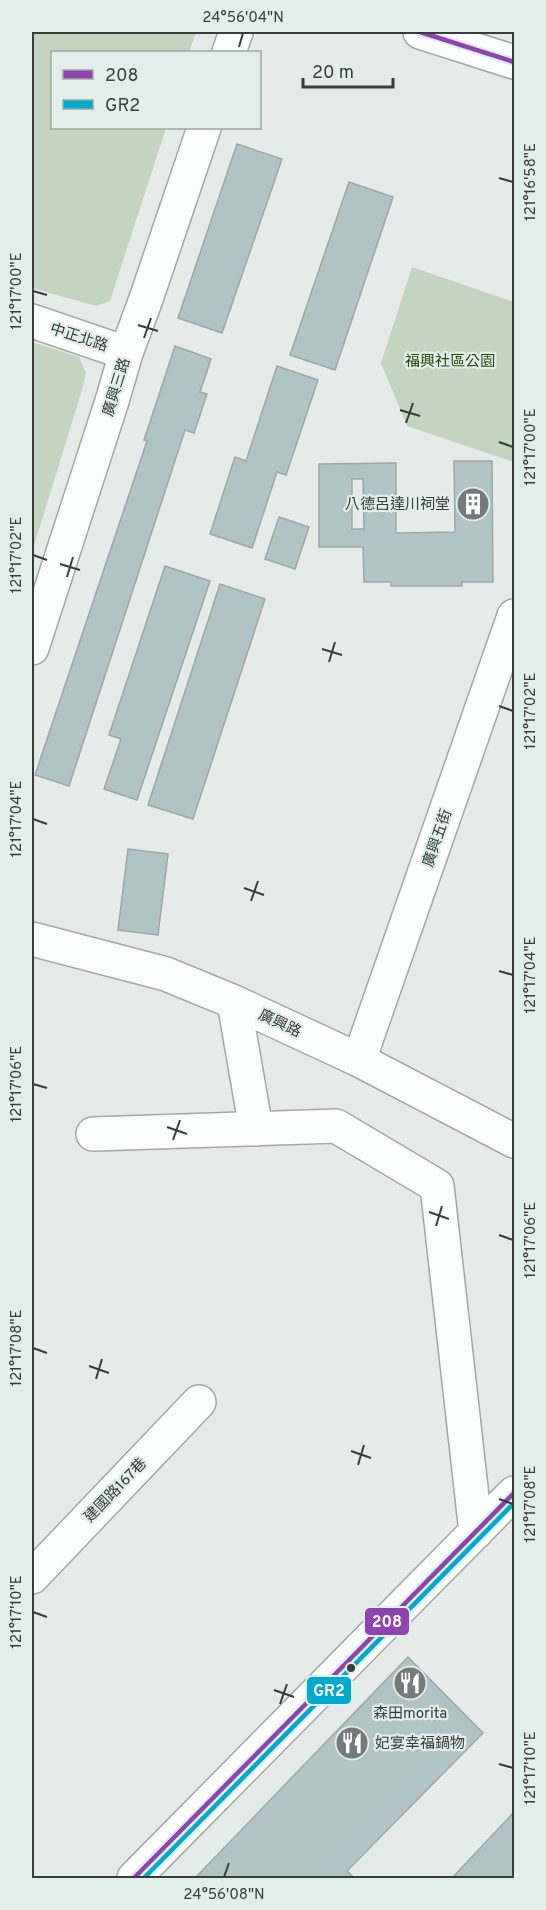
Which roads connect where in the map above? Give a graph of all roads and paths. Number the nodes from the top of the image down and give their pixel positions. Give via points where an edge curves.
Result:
1 (236, 32) edge
2 (420, 32) edge
3 (229, 51) edge
4 (514, 62) edge
5 (204, 129) edge
6 (32, 321) edge
7 (126, 353) junction
8 (514, 616) edge
9 (32, 648) edge
10 (32, 939) edge
11 (234, 1002) junction
12 (359, 1060) junction
13 (256, 1129) junction
14 (93, 1134) dead end
15 (514, 1141) edge
16 (199, 1402) dead end
17 (513, 1496) edge
18 (476, 1532) junction
19 (32, 1577) edge
20 (134, 1878) edge

1 - 3 street
2 - 4 street
5 - 7 street, 廣興三路
6 - 7 street, 中正北路
7 - 9 street, 廣興三路
8 - 12 street, 廣興五街
10 - 11 street, 廣興路 via 166,974
11 - 12 street, 廣興路
11 - 13 street
12 - 15 street, 廣興路
13 - 14 street
13 - 18 street via 336,1126 437,1186
16 - 19 street, 建國路167巷
17 - 18 street
18 - 20 street

